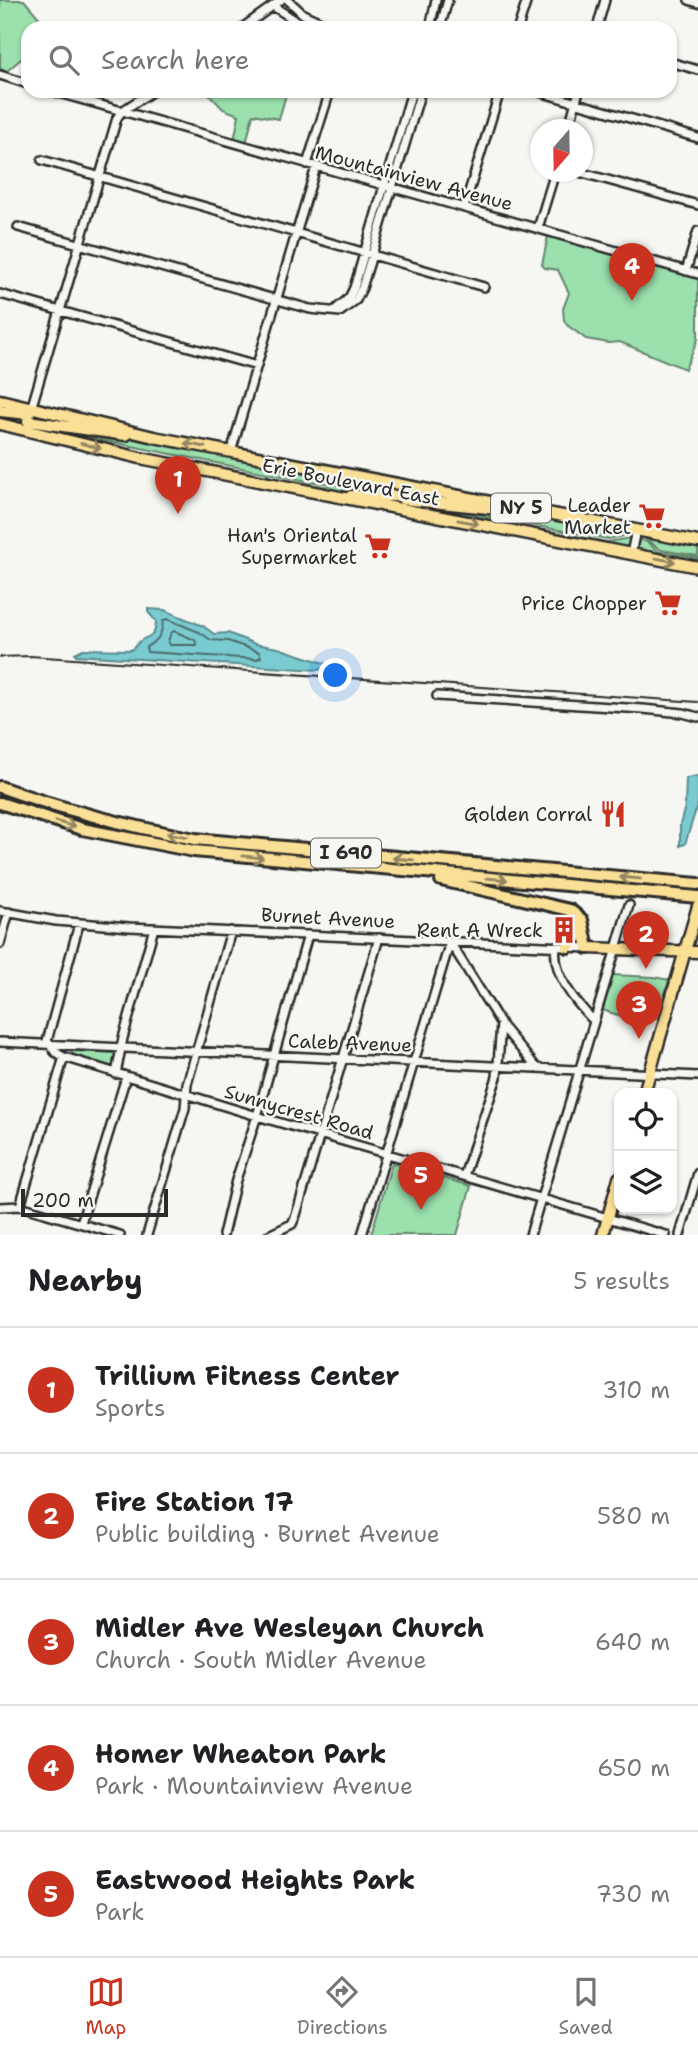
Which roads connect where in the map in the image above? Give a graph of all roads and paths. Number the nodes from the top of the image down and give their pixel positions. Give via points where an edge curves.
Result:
1 (281, 0) edge
2 (288, 0) edge
3 (436, 0) edge
4 (448, 0) edge
5 (527, 0) edge
6 (605, 0) edge
7 (689, 0) edge
8 (698, 3) edge
9 (273, 6) junction
10 (433, 15) junction
11 (443, 16) junction
12 (252, 21) edge
13 (296, 21) edge
14 (318, 21) edge
15 (432, 21) edge
16 (442, 21) edge
17 (520, 21) edge
18 (599, 21) edge
19 (677, 64) edge
20 (698, 70) edge
21 (0, 75) edge
22 (21, 82) edge
23 (76, 98) edge
24 (142, 98) edge
25 (328, 98) edge
26 (410, 98) edge
27 (419, 98) edge
28 (498, 98) edge
29 (559, 98) edge
30 (577, 98) edge
31 (576, 103) junction
32 (122, 111) junction
33 (571, 119) edge
34 (698, 138) edge
35 (42, 160) dead end
36 (307, 164) junction
37 (316, 167) junction
38 (593, 176) edge
39 (99, 177) junction
40 (552, 182) edge
41 (388, 187) junction
42 (698, 205) edge
43 (464, 208) junction
44 (18, 227) dead end
45 (538, 228) junction
46 (698, 231) edge
47 (295, 233) junction
48 (80, 244) junction
49 (368, 253) junction
50 (686, 271) junction
51 (698, 274) edge
52 (484, 287) dead end
53 (0, 294) edge
54 (276, 299) junction
55 (60, 311) junction
56 (257, 366) junction
57 (0, 400) edge
58 (0, 411) edge
59 (28, 418) junction
60 (0, 424) edge
61 (231, 452) junction
62 (404, 498) junction
63 (636, 530) junction
64 (698, 542) edge
65 (631, 554) junction
66 (698, 567) edge
67 (437, 696) dead end
68 (698, 717) edge
69 (0, 787) edge
70 (0, 803) edge
71 (380, 869) junction
72 (698, 884) edge
73 (698, 897) edge
74 (629, 905) dead end
75 (697, 909) edge
76 (4, 912) edge
77 (582, 920) junction
78 (79, 924) junction
79 (154, 928) junction
80 (231, 931) junction
81 (308, 935) junction
82 (379, 938) junction
83 (450, 942) junction
84 (0, 944) edge
85 (556, 946) junction
86 (568, 947) junction
87 (588, 948) junction
88 (615, 948) junction
89 (685, 951) junction
90 (698, 952) edge
91 (594, 1021) junction
92 (501, 1024) junction
93 (0, 1042) edge
94 (49, 1046) junction
95 (120, 1049) junction
96 (196, 1052) junction
97 (274, 1056) junction
98 (64, 1057) junction
99 (343, 1058) junction
100 (415, 1061) junction
101 (499, 1066) junction
102 (537, 1068) junction
103 (578, 1071) junction
104 (116, 1074) junction
105 (649, 1074) junction
106 (698, 1076) edge
107 (125, 1077) junction
108 (645, 1088) edge
109 (185, 1095) junction
110 (257, 1116) junction
111 (320, 1134) junction
112 (387, 1153) junction
113 (698, 1173) edge
114 (464, 1176) junction
115 (614, 1196) edge
116 (541, 1198) junction
117 (20, 1206) junction
118 (0, 1207) edge
119 (608, 1218) junction
120 (81, 1223) junction
121 (116, 1234) edge
122 (147, 1235) edge
123 (223, 1235) edge
124 (269, 1235) edge
125 (362, 1235) edge
126 (530, 1235) edge
127 (603, 1235) edge
128 (666, 1235) edge
129 (680, 1235) edge

1 - 9 street
2 - 14 street
3 - 10 street
4 - 11 street
5 - 17 street
6 - 18 street
7 - 8 street
9 - 12 street
9 - 13 street
10 - 11 street
10 - 15 street
11 - 16 street
19 - 20 street
21 - 22 street
23 - 32 street, Mountainview Avenue
24 - 32 street
25 - 36 street
26 - 41 street
27 - 41 street
28 - 43 street
29 - 31 street
30 - 31 street
31 - 33 street
31 - 34 street
32 - 36 street, Mountainview Avenue
32 - 39 street
35 - 39 street
36 - 37 street, Mountainview Avenue
37 - 41 street, Mountainview Avenue
37 - 47 street
38 - 42 street
39 - 47 street
39 - 48 street
40 - 45 street
41 - 43 street, Mountainview Avenue
41 - 49 street
43 - 45 street, Mountainview Avenue
44 - 48 street
45 - 50 street, Mountainview Avenue
46 - 50 street
47 - 49 street
47 - 54 street
48 - 54 street
48 - 55 street
49 - 52 street
49 - 54 street via 362,288 340,312
50 - 51 street, Mountainview Avenue
53 - 55 street
54 - 56 street
55 - 56 street
55 - 59 street
56 - 61 street
57 - 59 main road, Erie Boulevard East
58 - 59 main road
59 - 60 main road, Erie Boulevard East
61 -> 59 main road, Erie Boulevard East / NY 5
59 -> 62 main road, Erie Boulevard East via 140,458 337,497
61 - 62 main road, Erie Boulevard East / NY 5
62 - 63 main road, NY 5 via 530,510
62 -> 65 main road, Erie Boulevard East / NY 5
63 - 64 main road, NY 5
63 - 65 street
65 -> 66 main road, Erie Boulevard East / NY 5
67 - 68 street via 643,709
72 -> 69 highway, I 690 via 195,839 83,815
70 -> 71 highway, I 690 via 73,827 143,842
71 -> 73 highway, I 690
71 - 77 highway via 563,907
74 - 88 street
75 - 89 main road
76 - 78 street, Burnet Avenue
76 - 84 street
77 - 86 highway via 580,934
77 - 87 highway
78 - 79 street, Burnet Avenue
78 - 94 street
79 - 80 street, Burnet Avenue
79 - 95 street
80 - 81 street, Burnet Avenue
80 - 96 street
81 - 82 street, Burnet Avenue
81 - 97 street
82 - 83 street, Burnet Avenue
82 - 99 street
83 - 85 street, Burnet Avenue
83 - 92 street
83 - 100 street
85 - 86 street, Burnet Avenue
85 - 91 street via 557,969 579,1006
86 - 87 street, Burnet Avenue
87 - 88 main road, Burnet Avenue
88 - 89 main road, Burnet Avenue
88 - 91 street
89 - 90 main road, Burnet Avenue
89 - 105 main road
91 - 103 street
92 - 101 street
92 - 102 street
93 - 94 street, Caleb Avenue
94 - 95 street, Caleb Avenue
94 - 98 street, Sunnycrest Road
95 - 96 street, Caleb Avenue
95 - 104 street
96 - 97 street, Caleb Avenue
96 - 109 street
97 - 99 street, Caleb Avenue
97 - 110 street
98 - 104 street, Sunnycrest Road
98 - 117 street
99 - 100 street, Caleb Avenue
99 - 111 street
100 - 101 street, Caleb Avenue
100 - 112 street
101 - 102 street, Caleb Avenue
101 - 114 street
102 - 103 street, Caleb Avenue
103 - 105 street, Caleb Avenue
103 - 116 street
104 - 107 street, Sunnycrest Road
105 - 106 street, Caleb Avenue
105 - 108 main road
107 - 109 street, Sunnycrest Road
107 - 120 street
109 - 110 street, Sunnycrest Road
109 - 122 street
110 - 111 street, Sunnycrest Road
110 - 123 street
111 - 112 street, Sunnycrest Road
111 - 124 street via 292,1224
112 - 114 street, Sunnycrest Road
112 - 125 street
113 - 129 street
114 - 116 street, Sunnycrest Road
115 - 119 main road
116 - 119 street, Sunnycrest Road
116 - 126 street
117 - 118 street
117 - 120 street
119 - 127 main road
119 - 128 street, Sunnycrest Road
120 - 121 street

